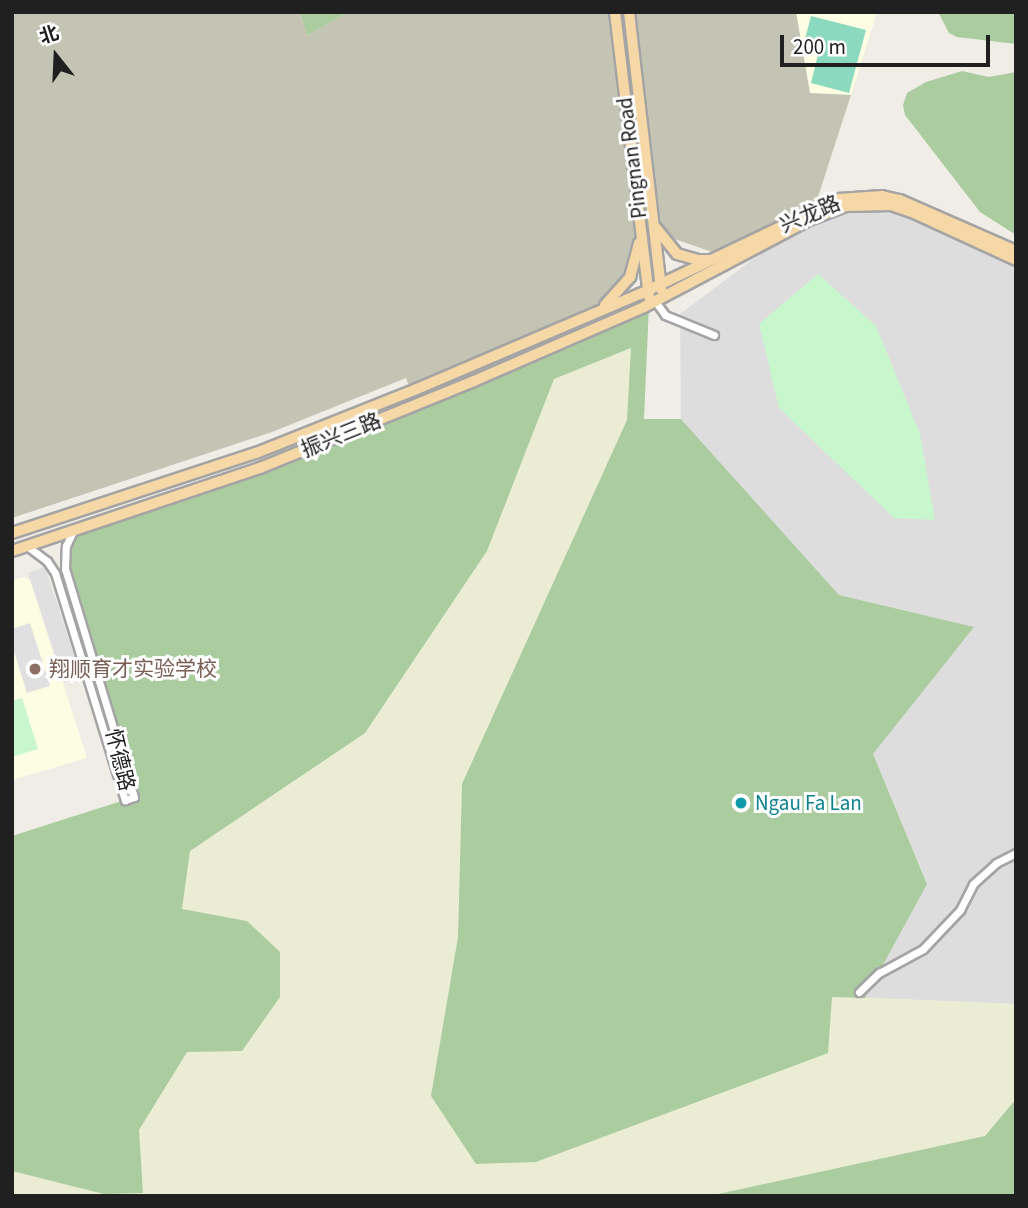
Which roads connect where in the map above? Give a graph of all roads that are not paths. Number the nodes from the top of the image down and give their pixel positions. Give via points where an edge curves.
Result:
1 (615, 12) edge
2 (629, 12) edge
3 (655, 226) junction
4 (641, 228) junction
5 (1016, 251) edge
6 (716, 259) junction
7 (1016, 260) edge
8 (661, 285) junction
9 (648, 291) junction
10 (655, 300) junction
11 (599, 310) junction
12 (715, 335) dead end
13 (113, 500) junction
14 (118, 516) junction
15 (73, 531) junction
16 (12, 533) edge
17 (27, 546) junction
18 (12, 551) edge
19 (1016, 853) edge
20 (859, 992) dead end

1 - 4 main road, Pingnan Road
2 - 3 main road, Pingnan Road
3 - 4 main road
3 - 6 main road via 677,254
3 - 8 main road, Pingnan Road
4 - 9 main road, Pingnan Road
4 - 11 main road via 630,277
5 - 6 main road, 兴龙路 via 924,208 883,195 859,195 818,207
6 - 8 main road, 兴龙路
7 - 10 main road, 兴龙路 via 914,213 891,205 860,203 830,210
8 - 9 main road, 兴龙路
8 - 10 main road, Pingnan Road
9 - 10 main road, Pingnan Road
9 - 11 main road, 振兴三路
10 - 12 street via 665,316
10 - 14 main road, 振兴三路 via 474,381 260,468
11 - 13 main road, 振兴三路 via 256,453
13 - 14 main road
13 - 16 main road, 振兴三路
14 - 15 main road, 振兴三路
15 - 17 main road, 振兴三路
15 - 17 street, 怀德路 via 66,546 65,569 134,797 125,800 55,573
17 - 18 main road, 振兴三路
19 - 20 street via 996,863 973,884 960,910 923,948 879,973

